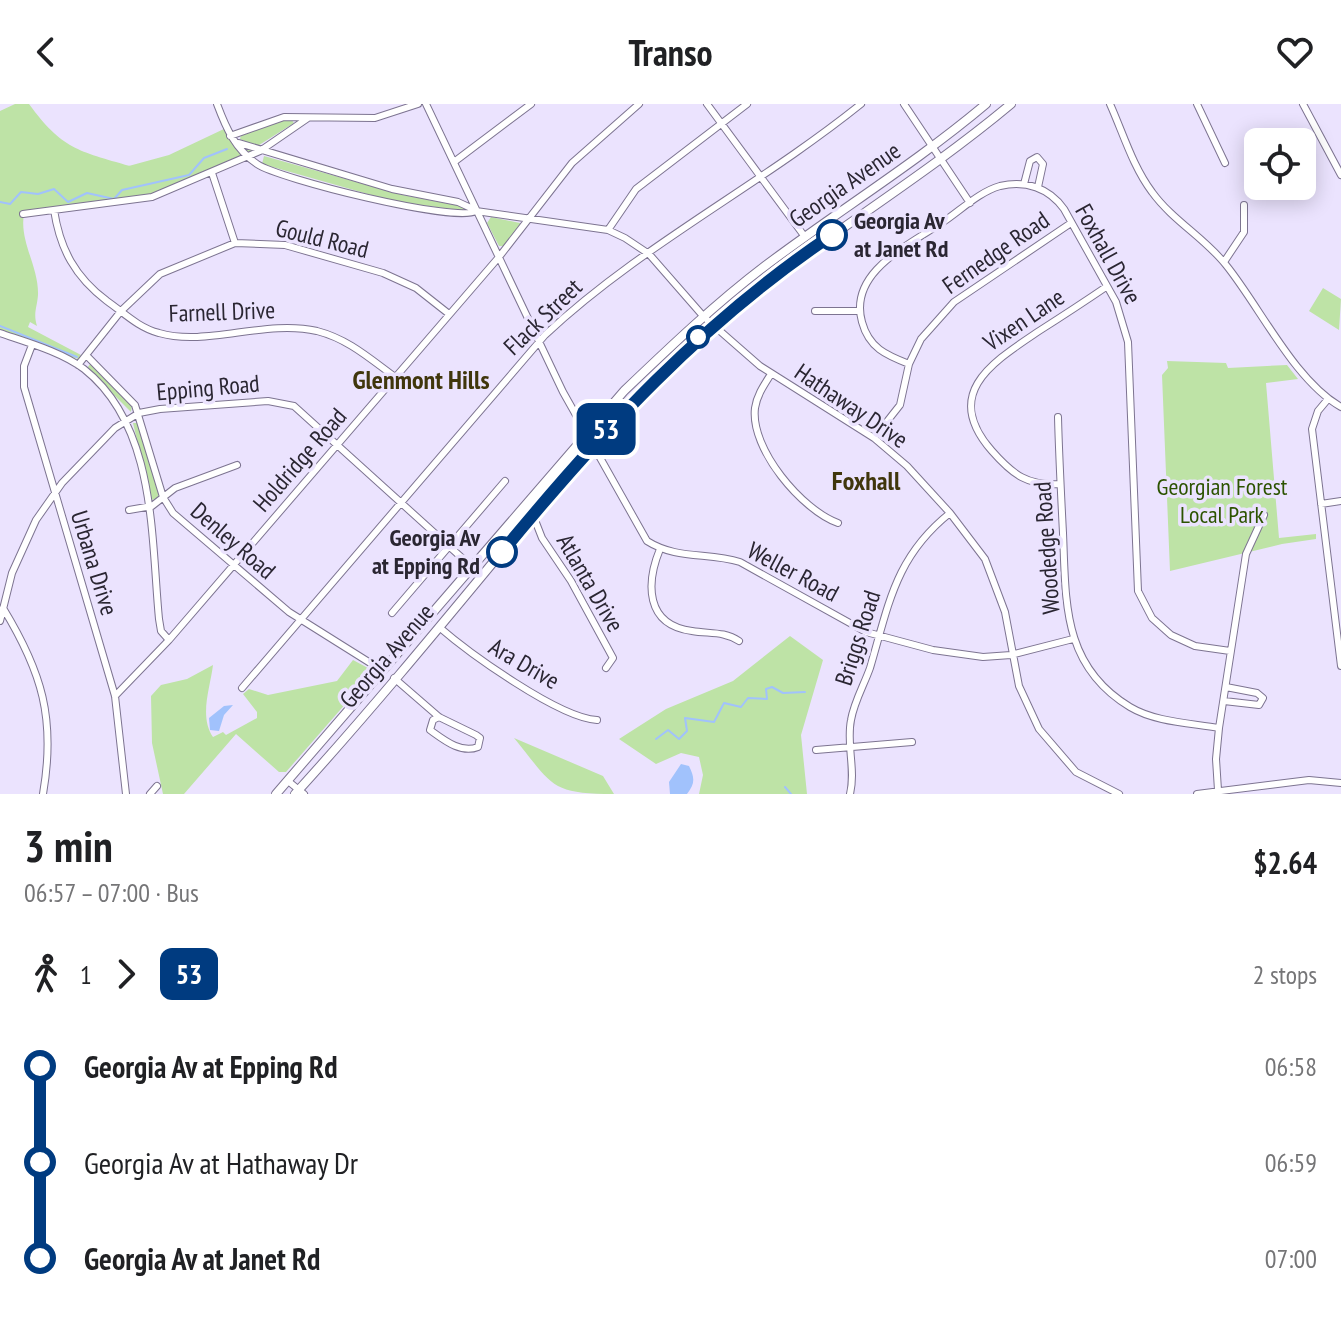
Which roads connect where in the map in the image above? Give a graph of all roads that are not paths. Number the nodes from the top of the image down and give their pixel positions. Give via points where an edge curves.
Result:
1 (217, 104) edge
2 (418, 104) edge
3 (426, 104) edge
4 (531, 104) edge
5 (639, 104) edge
6 (707, 104) edge
7 (747, 104) edge
8 (861, 104) edge
9 (904, 104) edge
10 (986, 104) edge
11 (1011, 104) edge
12 (1110, 104) edge
13 (1197, 104) edge
14 (1303, 104) edge
15 (308, 118) junction
16 (722, 123) junction
17 (230, 136) junction
18 (933, 148) junction
19 (260, 151) junction
20 (249, 156) junction
21 (940, 160) junction
22 (454, 162) junction
23 (1225, 163) dead end
24 (212, 173) junction
25 (1341, 175) edge
26 (763, 177) junction
27 (1024, 184) junction
28 (1038, 187) junction
29 (970, 203) junction
30 (1244, 205) dead end
31 (54, 210) junction
32 (476, 211) junction
33 (23, 214) dead end
34 (531, 219) junction
35 (1071, 223) junction
36 (608, 230) junction
37 (805, 237) junction
38 (235, 243) junction
39 (649, 254) junction
40 (499, 257) junction
41 (1224, 262) junction
42 (1106, 287) junction
43 (121, 311) junction
44 (815, 311) dead end
45 (859, 311) junction
46 (449, 314) junction
47 (704, 317) junction
48 (714, 323) junction
49 (0, 333) edge
50 (539, 341) junction
51 (32, 345) junction
52 (87, 356) junction
53 (909, 364) junction
54 (78, 365) junction
55 (771, 374) junction
56 (395, 377) junction
57 (1328, 399) junction
58 (1341, 407) edge
59 (139, 413) junction
60 (1058, 417) dead end
61 (127, 420) junction
62 (584, 433) junction
63 (874, 438) junction
64 (338, 443) junction
65 (592, 444) junction
66 (237, 465) dead end
67 (505, 481) dead end
68 (1060, 484) junction
69 (55, 494) junction
70 (163, 497) junction
71 (1341, 501) edge
72 (1321, 504) junction
73 (399, 505) junction
74 (147, 508) junction
75 (129, 510) dead end
76 (950, 513) junction
77 (533, 515) junction
78 (1264, 515) dead end
79 (838, 523) dead end
80 (448, 546) junction
81 (660, 549) junction
82 (234, 565) junction
83 (471, 567) junction
84 (482, 576) junction
85 (1341, 576) edge
86 (1329, 577) junction
87 (2, 606) edge
88 (392, 613) dead end
89 (0, 621) edge
90 (301, 621) junction
91 (439, 627) junction
92 (879, 635) junction
93 (1073, 639) junction
94 (169, 640) junction
95 (739, 641) dead end
96 (1230, 651) junction
97 (1011, 655) junction
98 (1341, 666) edge
99 (606, 668) dead end
100 (383, 671) junction
101 (394, 678) junction
102 (1226, 687) junction
103 (242, 688) dead end
104 (115, 696) junction
105 (1224, 701) junction
106 (439, 717) junction
107 (597, 720) dead end
108 (1219, 728) junction
109 (912, 742) dead end
110 (851, 747) junction
111 (816, 750) dead end
112 (288, 781) junction
113 (1341, 783) edge
114 (157, 786) dead end
115 (1218, 790) junction
116 (300, 793) edge
117 (43, 794) edge
118 (126, 794) edge
119 (150, 794) edge
120 (276, 794) edge
121 (850, 794) edge
122 (1119, 794) edge
123 (1197, 794) edge

1 - 17 street
2 - 15 street via 375,118
3 - 22 street
4 - 22 street
5 - 34 street, Holdridge Road via 587,146
6 - 16 street
7 - 16 street
8 - 26 street, Flack Street
9 - 18 street
10 - 18 main road, Georgia Avenue
11 - 21 main road, Georgia Avenue
12 - 41 street via 1152,192
13 - 23 street
14 - 25 street
15 - 17 street via 284,117
15 - 19 street
16 - 26 street
16 - 36 street via 636,189
17 - 19 street, Hathaway Drive
17 - 20 street
18 - 21 street
18 - 37 main road, Georgia Avenue
19 - 20 street
19 - 32 street, Hathaway Drive
20 - 24 street
20 - 32 street, Hathaway Drive via 259,166 413,208 463,216
21 - 29 street
21 - 48 main road, Georgia Avenue
22 - 32 street
24 - 31 street via 134,202
24 - 38 street
26 - 37 street
26 - 39 street, Flack Street
27 - 28 street
27 - 28 street via 1029,164 1037,157 1043,164
27 - 29 street via 999,186
28 - 35 street, Foxhall Drive via 1058,201
29 - 45 street via 877,268 865,284
30 - 41 street via 1244,232
31 - 33 street
31 - 43 street, Farnell Drive via 62,247 76,271
32 - 34 street, Hathaway Drive
32 - 40 street
34 - 36 street, Hathaway Drive
34 - 40 street, Holdridge Road
35 - 42 street, Foxhall Drive
35 - 53 street, Fernedge Road via 954,302 921,339
36 - 39 street, Hathaway Drive
37 - 47 main road, Georgia Avenue
38 - 43 street, Gould Road via 160,274
38 - 46 street, Gould Road via 285,245 383,273 416,288
39 - 47 street, Hathaway Drive
39 - 50 street, Flack Street via 581,300
40 - 46 street, Holdridge Road
40 - 50 street
41 - 57 street
42 - 68 street, Vixen Lane via 995,361 975,389 972,408 978,432 1006,468 1032,484
42 - 96 street, Foxhall Drive via 1123,318 1128,342 1138,591 1152,618 1171,635 1195,646
43 - 52 street, Gould Road
43 - 56 street, Farnell Drive via 150,330 175,336 283,328 314,331 348,342
44 - 45 street
45 - 53 street via 872,344
46 - 56 street, Holdridge Road
47 - 48 street, Hathaway Drive
47 - 62 main road, Georgia Avenue
48 - 55 street, Hathaway Drive
48 - 65 main road, Georgia Avenue
49 - 51 street
50 - 62 street
50 - 73 street, Flack Street
51 - 54 street
51 - 69 street, Urbana Drive via 24,387
52 - 54 street, Gould Road
52 - 59 street, Denley Road
53 - 63 street, Fernedge Road via 900,405
54 - 61 street
55 - 63 street, Hathaway Drive
55 - 79 street via 755,408 759,436 789,486 820,517
56 - 64 street, Holdridge Road
57 - 58 street
57 - 72 street via 1312,429
59 - 61 street, Epping Road
59 - 64 street, Epping Road via 280,402 303,413
59 - 70 street, Denley Road
60 - 68 street, Woodedge Road
61 - 69 street, Epping Road
61 - 74 street
62 - 65 street
62 - 83 main road, Georgia Avenue
63 - 76 street, Hathaway Drive
64 - 73 street, Epping Road
64 - 82 street, Holdridge Road
65 - 77 main road, Georgia Avenue
65 - 81 street via 641,534
66 - 70 street
67 - 80 street
68 - 93 street, Woodedge Road via 1064,599
69 - 87 street, Epping Road via 22,547
69 - 104 street, Urbana Drive
70 - 74 street
70 - 82 street, Denley Road via 173,513
71 - 72 street
72 - 86 street
73 - 80 street, Epping Road
73 - 90 street, Flack Street
74 - 75 street
74 - 94 street via 161,631
76 - 92 street, Briggs Road via 903,564
76 - 97 street, Hathaway Drive via 976,544 998,587
77 - 84 main road, Georgia Avenue
77 - 99 street, Atlanta Drive via 613,658
78 - 96 street via 1246,554
80 - 83 street, Epping Road
80 - 88 street
81 - 92 street, Weller Road via 740,562 851,625
81 - 95 street via 649,586 660,614 683,630 726,634
82 - 90 street, Denley Road
82 - 94 street, Holdridge Road
83 - 84 street, Epping Road
83 - 100 main road, Georgia Avenue
84 - 91 main road, Georgia Avenue
85 - 86 street
86 - 98 street
87 - 89 street, Epping Road
87 - 117 street via 30,652 44,697 49,738
90 - 100 street, Denley Road
90 - 103 street, Flack Street
91 - 101 main road, Georgia Avenue
91 - 107 street, Ara Drive via 485,665
92 - 97 street, Weller Road via 953,654
92 - 110 street, Briggs Road via 851,715
93 - 97 street, Weller Road
93 - 108 street, Woodedge Road via 1094,674 1129,706 1150,716
94 - 104 street, Holdridge Road
96 - 102 street
97 - 122 street, Hathaway Drive via 1027,706 1051,745 1076,772
100 - 112 main road, Georgia Avenue
101 - 106 street
101 - 116 main road, Georgia Avenue
102 - 105 street
102 - 105 street via 1257,693 1262,703
104 - 118 street, Urbana Drive
105 - 108 street
106 - 106 street via 480,738 478,747 456,746 430,730
108 - 115 street
109 - 110 street
110 - 111 street
110 - 121 street, Briggs Road
112 - 116 street
112 - 120 main road, Georgia Avenue
113 - 115 street via 1309,780
114 - 119 street
115 - 123 street

